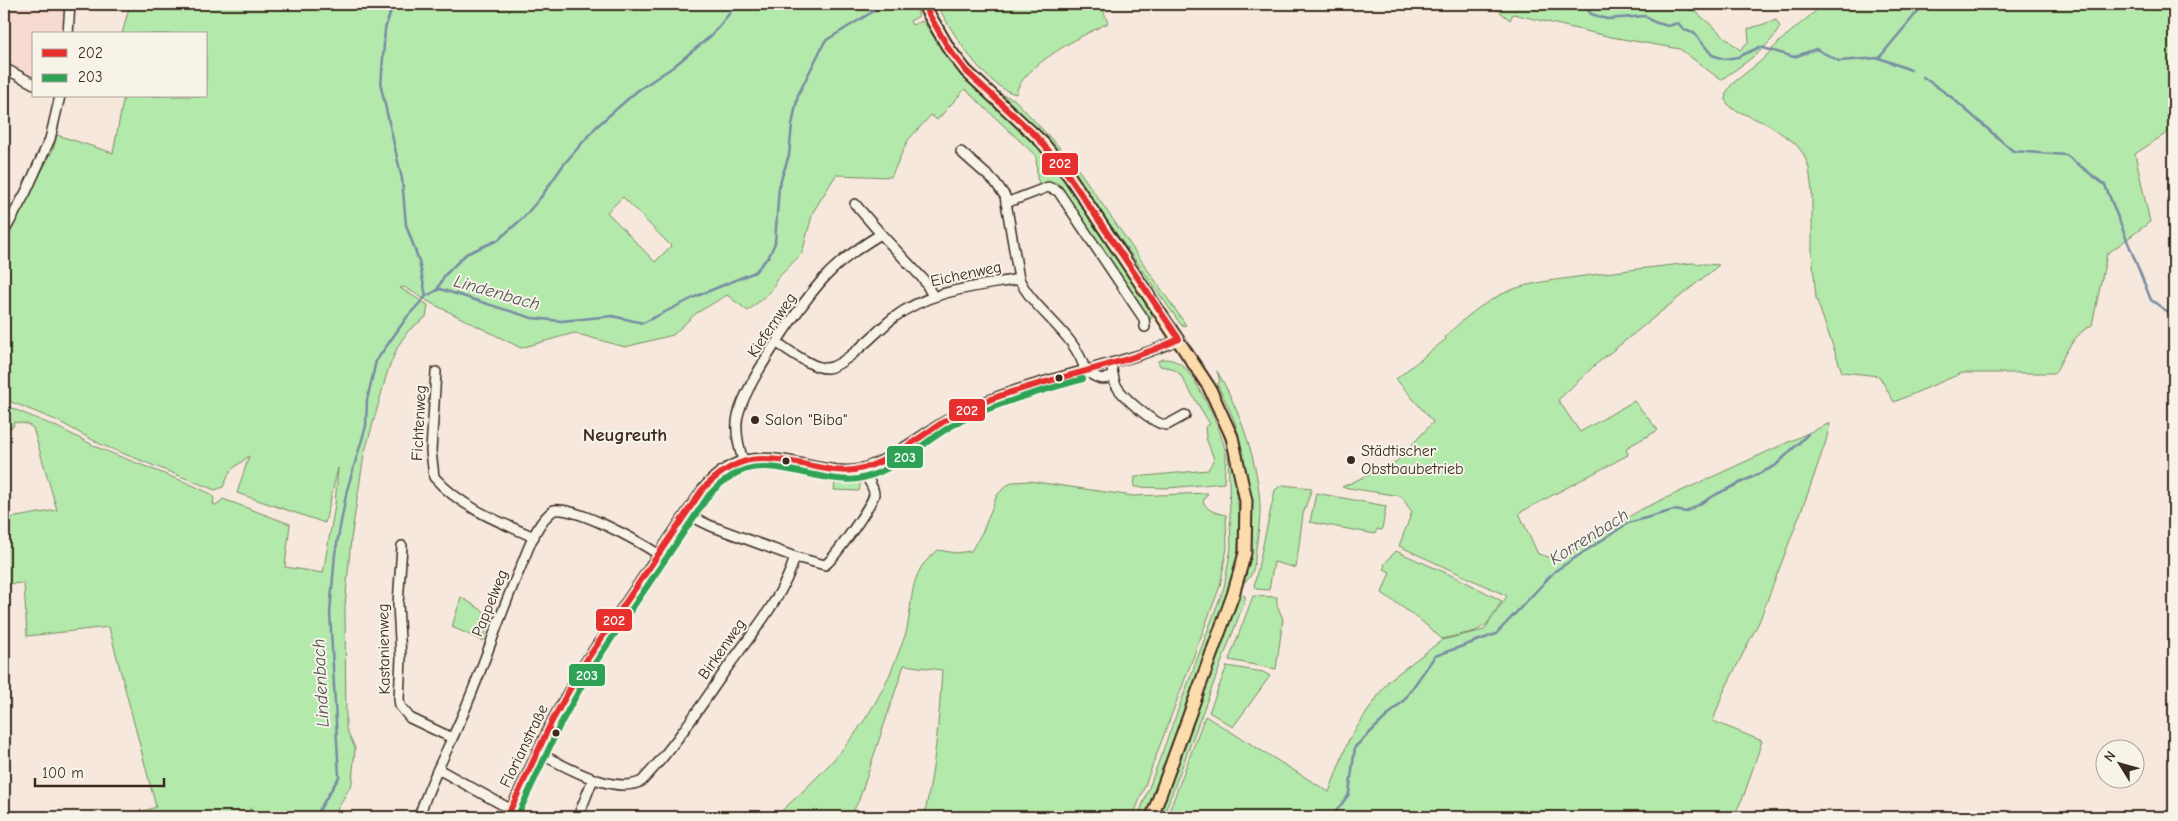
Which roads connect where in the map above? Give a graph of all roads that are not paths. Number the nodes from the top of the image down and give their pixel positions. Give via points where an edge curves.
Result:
1 (70, 4) edge
2 (923, 4) edge
3 (68, 32) edge
4 (4, 68) edge
5 (32, 83) edge
6 (60, 98) edge
7 (961, 152) dead end
8 (1006, 203) junction
9 (856, 204) dead end
10 (4, 232) edge
11 (881, 234) junction
12 (1019, 279) junction
13 (933, 296) junction
14 (1145, 327) dead end
15 (1179, 339) junction
16 (777, 343) junction
17 (1111, 363) junction
18 (1085, 370) junction
19 (436, 372) dead end
20 (1113, 375) junction
21 (1185, 415) dead end
22 (743, 460) junction
23 (863, 468) junction
24 (686, 514) junction
25 (534, 537) junction
26 (402, 546) dead end
27 (658, 554) junction
28 (795, 557) junction
29 (452, 738) junction
30 (537, 752) junction
31 (438, 769) junction
32 (593, 779) junction
33 (508, 813) edge
34 (419, 817) edge
35 (578, 817) edge
36 (1152, 817) edge

1 - 3 street
2 - 15 main road via 966,71 1035,135 1062,166
4 - 5 street
6 - 10 street via 50,139
7 - 8 street via 1000,187
8 - 12 street
8 - 14 street via 1048,187 1058,191 1144,319
9 - 11 street
11 - 13 street via 924,280
11 - 16 street, Kiefernweg via 853,252 826,276
12 - 13 street, Eichenweg
12 - 18 street, Eichenweg via 1075,349
13 - 16 street, Eichenweg via 893,318 843,361 829,368 817,367
15 - 17 street, Florianstraße via 1144,355
15 - 36 main road via 1209,387 1232,437 1246,501 1245,553 1234,595
16 - 22 street, Kiefernweg via 739,410 737,434
17 - 18 street, Florianstraße
17 - 20 street
18 - 20 street via 1101,379
18 - 23 street, Florianstraße via 975,406 873,466
19 - 25 street, Fichtenweg via 431,451 434,476 472,506
20 - 21 street via 1115,383 1126,396 1158,423 1167,425
22 - 23 street, Florianstraße via 763,457 847,471
22 - 24 street, Florianstraße via 714,476
23 - 28 street via 874,490 873,500 829,563 822,566
24 - 27 street, Florianstraße
24 - 28 street
25 - 27 street, Pappelweg via 544,519 558,509 624,535
25 - 29 street, Pappelweg
26 - 29 street, Kastanienweg via 398,604 400,706 410,718
27 - 30 street, Florianstraße via 589,656
28 - 32 street, Birkenweg via 785,581 745,643 648,775 630,785
29 - 31 street, Pappelweg
30 - 32 street, Birkenweg
30 - 33 street, Florianstraße
31 - 33 street
31 - 34 street, Pappelweg
32 - 35 street

